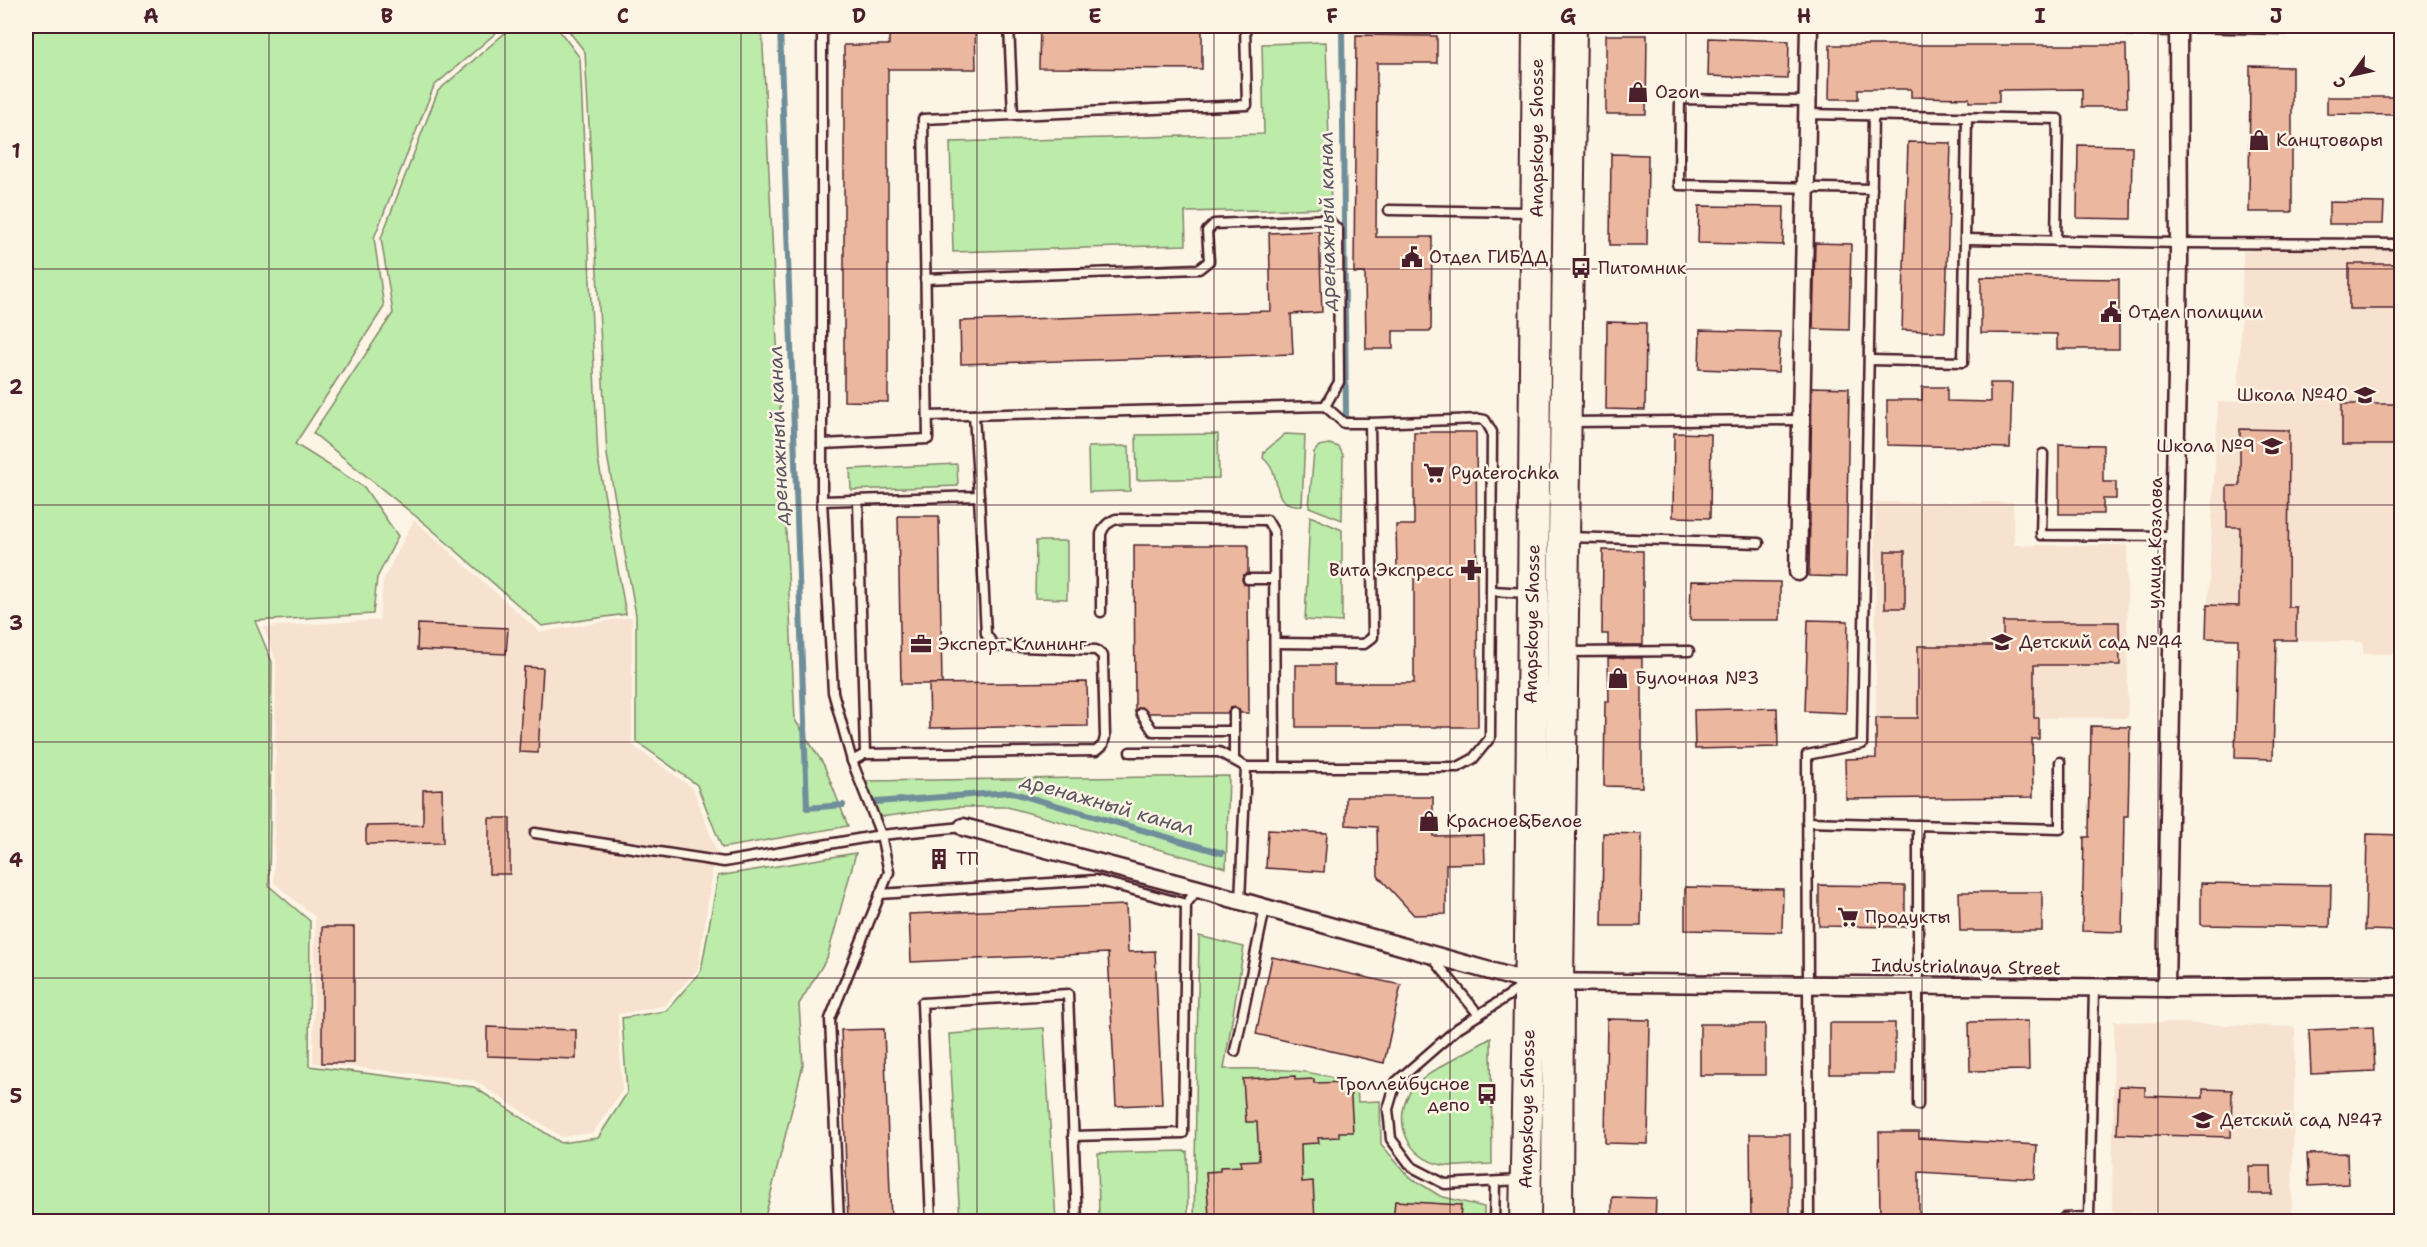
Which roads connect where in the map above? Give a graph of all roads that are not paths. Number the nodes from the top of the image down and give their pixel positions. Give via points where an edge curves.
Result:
1 (822, 26) edge
2 (1009, 26) edge
3 (1245, 26) edge
4 (1538, 26) edge
5 (1571, 26) edge
6 (1809, 26) edge
7 (2129, 26) edge
8 (2178, 26) edge
9 (2288, 26) edge
10 (1807, 108) junction
11 (1013, 115) junction
12 (1873, 116) junction
13 (1967, 117) junction
14 (1806, 187) junction
15 (1872, 189) junction
16 (1389, 210) dead end
17 (1536, 213) junction
18 (1965, 239) junction
19 (2056, 241) junction
20 (2179, 243) junction
21 (2402, 244) edge
22 (925, 279) junction
23 (1869, 360) junction
24 (1325, 406) junction
25 (974, 415) junction
26 (927, 416) junction
27 (1801, 420) junction
28 (1566, 422) junction
29 (1370, 423) junction
30 (822, 444) junction
31 (2043, 454) dead end
32 (979, 496) junction
33 (858, 500) junction
34 (822, 501) junction
35 (2174, 536) junction
36 (1564, 537) junction
37 (1759, 543) dead end
38 (1798, 572) dead end
39 (1248, 579) dead end
40 (1274, 579) junction
41 (1492, 591) junction
42 (1533, 593) junction
43 (1101, 612) dead end
44 (1275, 643) junction
45 (1689, 651) dead end
46 (1563, 652) junction
47 (1141, 713) dead end
48 (1234, 713) dead end
49 (1234, 731) junction
50 (1130, 752) dead end
51 (865, 754) junction
52 (852, 760) junction
53 (1234, 760) junction
54 (2060, 762) dead end
55 (1246, 767) junction
56 (1275, 767) junction
57 (1807, 822) junction
58 (1918, 825) junction
59 (963, 826) joint
60 (535, 833) dead end
61 (881, 835) junction
62 (1198, 889) junction
63 (880, 894) junction
64 (1240, 901) junction
65 (1186, 904) junction
66 (1265, 908) junction
67 (1430, 954) junction
68 (1544, 982) junction
69 (1808, 985) junction
70 (1918, 986) junction
71 (2402, 986) edge
72 (2094, 988) junction
73 (2166, 988) junction
74 (1479, 1015) junction
75 (1235, 1051) dead end
76 (1918, 1105) dead end
77 (1073, 1136) junction
78 (1525, 1180) junction
79 (1495, 1182) junction
80 (839, 1221) edge
81 (931, 1221) edge
82 (1077, 1221) edge
83 (1494, 1221) edge
84 (1525, 1221) edge
85 (1557, 1221) edge
86 (1809, 1221) edge
87 (2064, 1221) edge

1 - 30 lane
2 - 11 lane
3 - 11 lane via 1247,105
4 - 17 highway, Anapskoye Shosse
5 - 28 highway, Anapskoye Shosse
6 - 10 street
7 - 8 street
8 - 9 lane
8 - 20 street, улица Козлова
10 - 12 lane
10 - 14 street
10 - 14 lane via 1680,99 1679,185
11 - 22 lane via 923,119
12 - 13 lane
12 - 15 lane
13 - 18 lane
13 - 19 lane via 2058,119
14 - 15 lane
14 - 27 street
15 - 23 lane
16 - 17 lane
17 - 42 highway, Anapskoye Shosse
18 - 19 lane
18 - 23 lane via 1963,362
19 - 20 lane
20 - 21 lane
20 - 35 street, улица Козлова
22 - 24 lane via 1199,269 1209,261 1207,231 1214,224 1328,219 1338,230 1339,382
22 - 26 lane
23 - 57 lane via 1862,744 1807,755
24 - 25 lane
24 - 29 lane via 1344,423
25 - 26 lane
25 - 32 lane
26 - 30 lane via 928,439
27 - 28 lane
27 - 38 street
28 - 36 highway, Anapskoye Shosse
29 - 41 lane via 1480,418 1489,426
29 - 44 lane via 1373,638 1364,644
30 - 34 lane
31 - 35 lane via 2041,535
32 - 33 lane
32 - 51 lane via 986,634 994,646 1096,650 1103,661 1103,745 1088,752
33 - 34 lane
33 - 51 lane
34 - 52 lane via 833,692
35 - 73 street, улица Козлова
36 - 37 lane
36 - 46 highway, Anapskoye Shosse
39 - 40 lane
40 - 43 lane via 1274,532 1267,520 1116,519 1104,526 1101,534
40 - 44 lane
41 - 42 lane
41 - 56 lane via 1492,726 1490,738 1473,759 1458,767
42 - 68 highway, Anapskoye Shosse
44 - 56 lane
45 - 46 lane
46 - 68 highway, Anapskoye Shosse
47 - 49 lane via 1152,731
48 - 49 lane
49 - 53 lane
50 - 53 lane via 1220,752
51 - 52 lane
52 - 61 lane
53 - 55 lane
54 - 58 lane via 2060,829
55 - 56 lane
55 - 64 lane
57 - 58 lane
57 - 69 lane
58 - 70 lane
59 - 61 lane
59 - 62 street, Industrialnaya Street
60 - 61 lane via 724,862
61 - 63 lane via 889,872
62 - 64 street, Industrialnaya Street
62 - 65 lane
63 - 65 lane via 1096,880
63 - 80 lane via 830,1018
64 - 66 street, Industrialnaya Street
65 - 77 lane via 1183,1133
66 - 67 street, Industrialnaya Street
66 - 75 lane
67 - 68 street, Industrialnaya Street
67 - 74 lane
68 - 69 street, Industrialnaya Street
68 - 74 lane
68 - 78 highway, Anapskoye Shosse
68 - 85 highway, Anapskoye Shosse
69 - 70 street, Industrialnaya Street
69 - 86 lane
70 - 72 street, Industrialnaya Street
70 - 76 lane
71 - 73 street, Industrialnaya Street
72 - 73 street, Industrialnaya Street
72 - 87 lane via 2089,1218
74 - 79 lane via 1450,1034 1396,1082 1388,1109 1391,1139 1412,1167 1445,1184
77 - 81 lane via 1068,994 922,1003
77 - 82 lane
78 - 79 lane
78 - 84 highway, Anapskoye Shosse
79 - 83 lane

